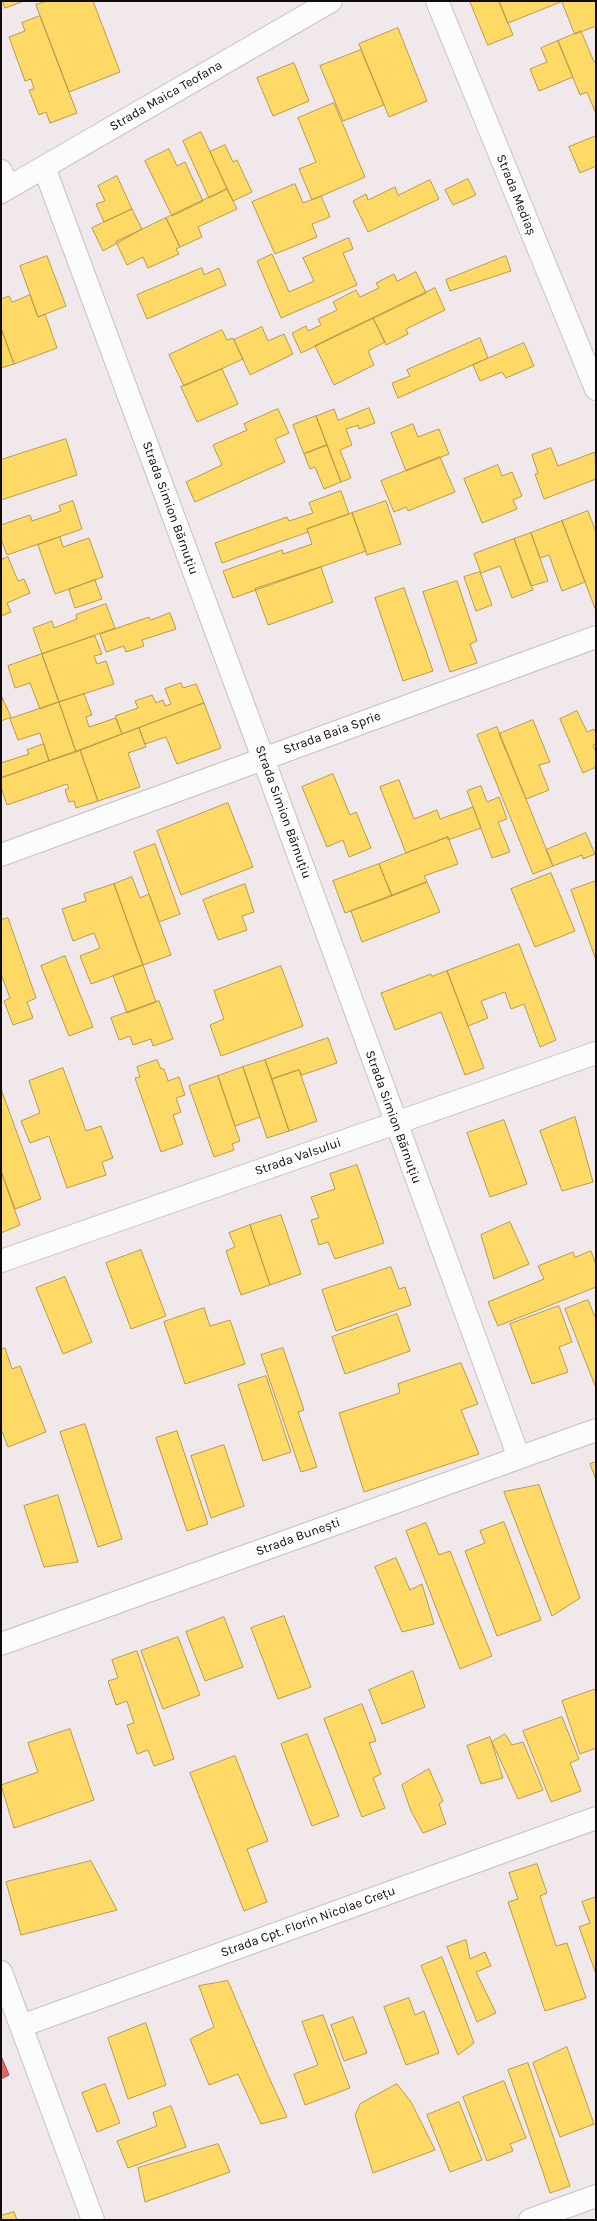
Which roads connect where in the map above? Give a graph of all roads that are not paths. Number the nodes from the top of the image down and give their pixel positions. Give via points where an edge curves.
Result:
1 (331, 1) edge
2 (437, 1) edge
3 (44, 167) junction
4 (3, 183) edge
5 (596, 389) edge
6 (596, 637) edge
7 (263, 758) junction
8 (1, 856) edge
9 (596, 1053) edge
10 (395, 1123) junction
11 (1, 1261) edge
12 (596, 1430) edge
13 (519, 1458) junction
14 (1, 1644) edge
15 (596, 1818) edge
16 (1, 1972) edge
17 (21, 2026) junction
18 (596, 2196) edge
19 (92, 2220) edge
20 (530, 2220) edge

1 - 3 street, Strada Maica Teofana
2 - 5 street, Strada Mediaș
3 - 4 street, Strada Maica Teofana
3 - 7 street, Strada Simion Bărnuțiu
6 - 7 street, Strada Baia Sprie
7 - 8 street, Strada Baia Sprie
7 - 10 street, Strada Simion Bărnuțiu
9 - 10 street, Strada Valsului
10 - 11 street, Strada Valsului
10 - 13 street, Strada Simion Bărnuțiu
12 - 13 street, Strada Bunești
13 - 14 street, Strada Bunești
15 - 17 street, Strada Cpt. Florin Nicolae Crețu
16 - 17 street
17 - 19 street
18 - 20 street

